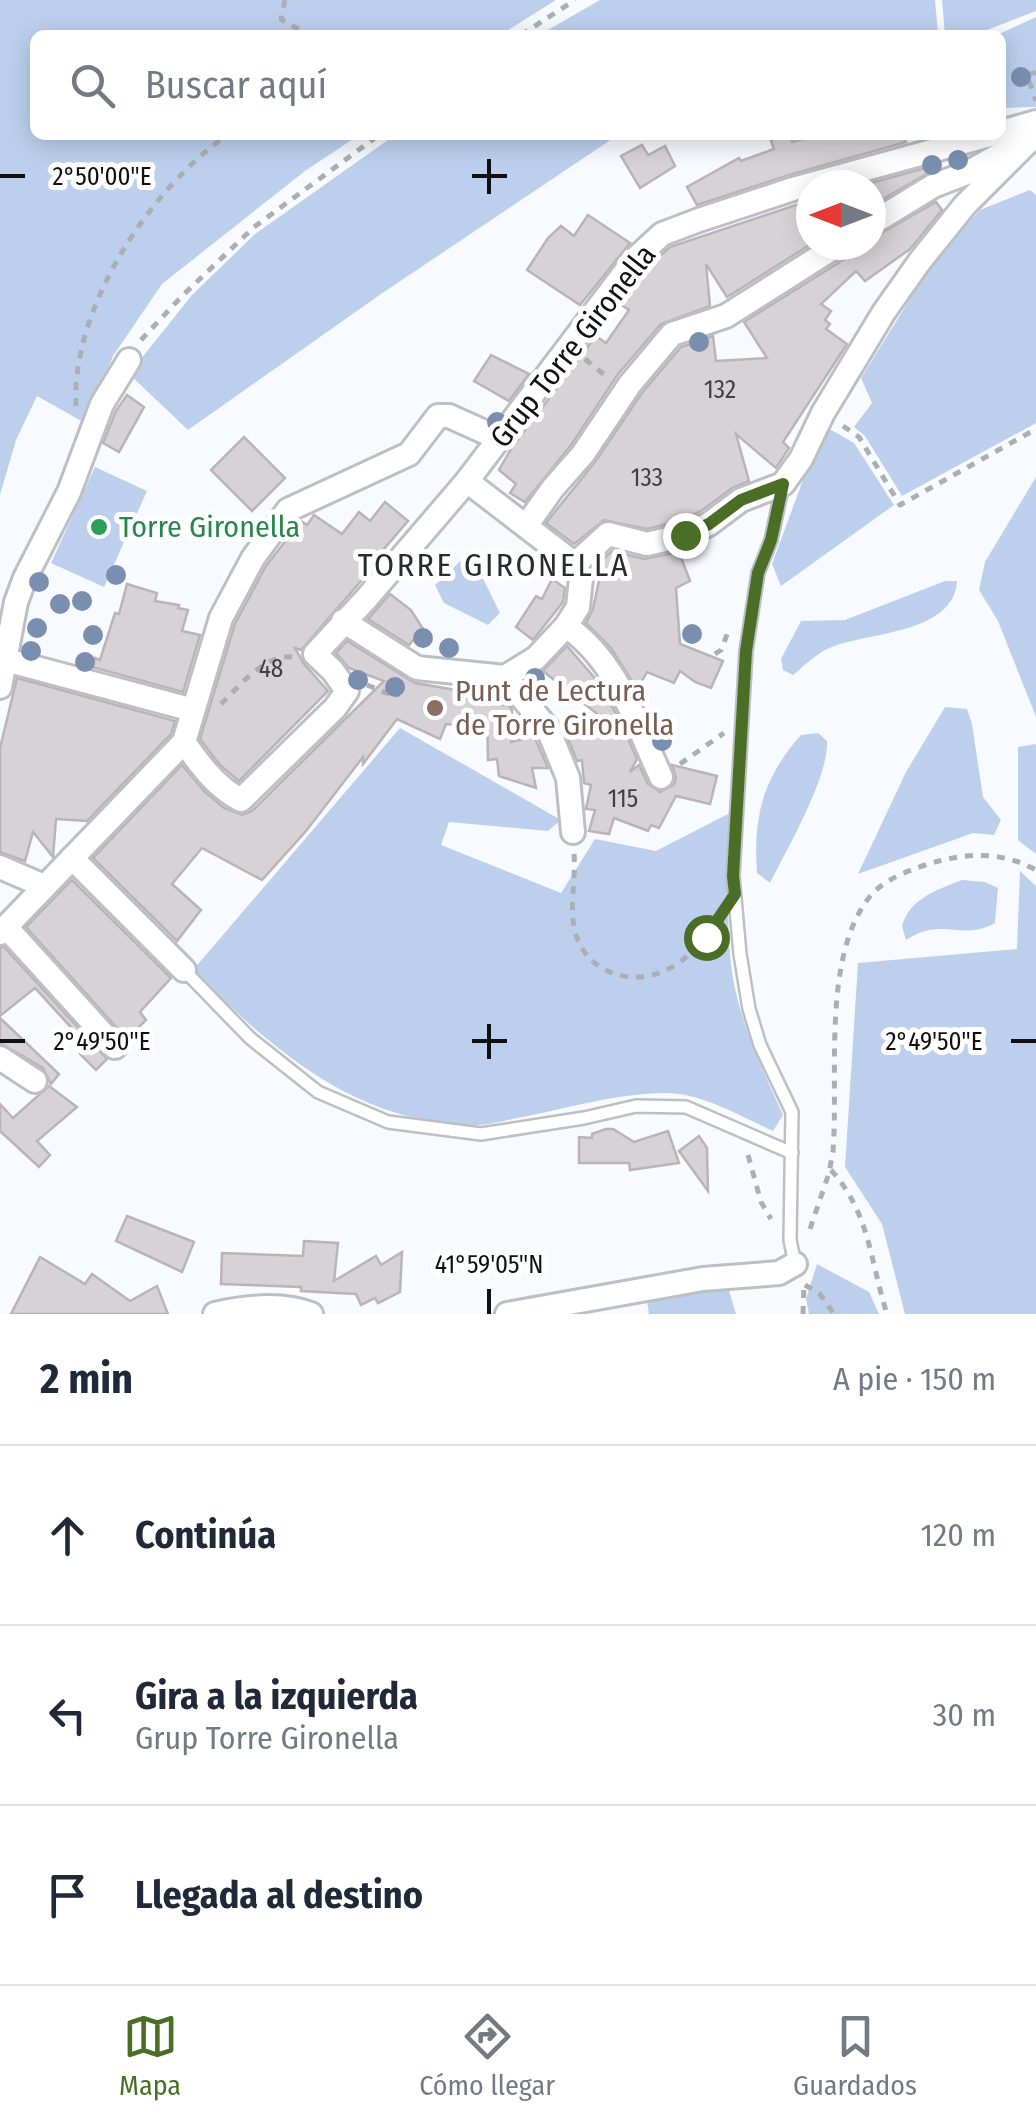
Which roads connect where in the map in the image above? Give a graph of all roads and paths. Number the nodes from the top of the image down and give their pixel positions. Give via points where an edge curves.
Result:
1 (285, 0) edge
2 (576, 0) edge
3 (300, 30) edge
4 (528, 30) edge
5 (1036, 72) edge
6 (1036, 101) edge
7 (1033, 127) edge
8 (1006, 131) edge
9 (221, 140) edge
10 (372, 140) edge
11 (972, 140) edge
12 (886, 215) edge
13 (814, 260) edge
14 (569, 346) junction
15 (129, 360) joint
16 (624, 394) junction
17 (824, 413) junction
18 (96, 421) junction
19 (1036, 430) edge
20 (500, 439) junction
21 (467, 481) junction
22 (783, 484) junction
23 (526, 526) junction
24 (575, 564) junction
25 (343, 621) junction
26 (566, 626) junction
27 (314, 654) junction
28 (6, 660) junction
29 (417, 668) junction
30 (505, 677) junction
31 (0, 686) edge
32 (347, 691) junction
33 (202, 711) junction
34 (740, 722) junction
35 (184, 742) junction
36 (661, 777) joint
37 (572, 832) joint
38 (72, 858) junction
39 (0, 867) edge
40 (1036, 870) edge
41 (44, 886) junction
42 (735, 894) junction
43 (3, 930) edge
44 (184, 970) joint
45 (116, 1048) dead end
46 (0, 1058) edge
47 (35, 1081) dead end
48 (737, 1132) junction
49 (792, 1153) junction
50 (830, 1168) junction
51 (790, 1240) junction
52 (800, 1274) junction
53 (215, 1314) edge
54 (311, 1314) edge
55 (508, 1314) edge
56 (834, 1314) edge
57 (887, 1314) edge

1 - 3 path via 281,18
2 - 4 path
5 - 6 path via 1027,75
7 - 8 street
7 - 12 street via 967,173
7 - 17 street via 920,260
9 - 18 path via 166,191 126,241 99,298 84,332 75,382 75,406
10 - 15 path via 254,227 182,296
11 - 14 street, Grup Torre Gironella via 793,189 662,234
13 - 16 street via 726,316 672,334
14 - 16 path
14 - 20 street, Grup Torre Gironella
15 - 18 street
16 - 23 street
17 - 19 path via 859,437 900,506
17 - 22 street
18 - 28 street via 25,578
20 - 21 street, Grup Torre Gironella
20 - 33 street via 438,416 409,454 288,510 221,618
21 - 23 street
21 - 25 street, Grup Torre Gironella
22 - 24 street via 741,500 685,535 647,544 608,534
22 - 34 lane via 758,573
23 - 24 street
24 - 26 street via 581,578 578,607
25 - 27 street, Grup Torre Gironella
25 - 29 street
26 - 30 street via 536,658
26 - 36 street via 588,641 620,687
27 - 32 street
27 - 33 path via 279,656
28 - 31 street
28 - 33 street
29 - 30 street
29 - 32 path via 396,697 364,684
30 - 37 street via 548,729 568,778
32 - 35 street via 241,800 200,766
33 - 35 street
34 - 36 path
34 - 42 lane
35 - 38 street
37 - 42 path via 574,930 589,958 608,973 644,977 679,963
38 - 41 street
38 - 44 street
39 - 41 street
40 - 50 path via 1003,856 954,858 895,878 872,894 847,947 836,1005
41 - 43 street
42 - 49 lane via 749,1010 792,1112
43 - 45 street
44 - 48 lane via 250,1038 318,1092 388,1122 481,1134 636,1106 686,1108
46 - 47 street
48 - 49 lane
48 - 51 path via 762,1204
49 - 51 lane
50 - 52 path
50 - 57 path via 864,1219
51 - 52 lane
52 - 55 street via 703,1279
52 - 56 path
53 - 54 street via 246,1307

